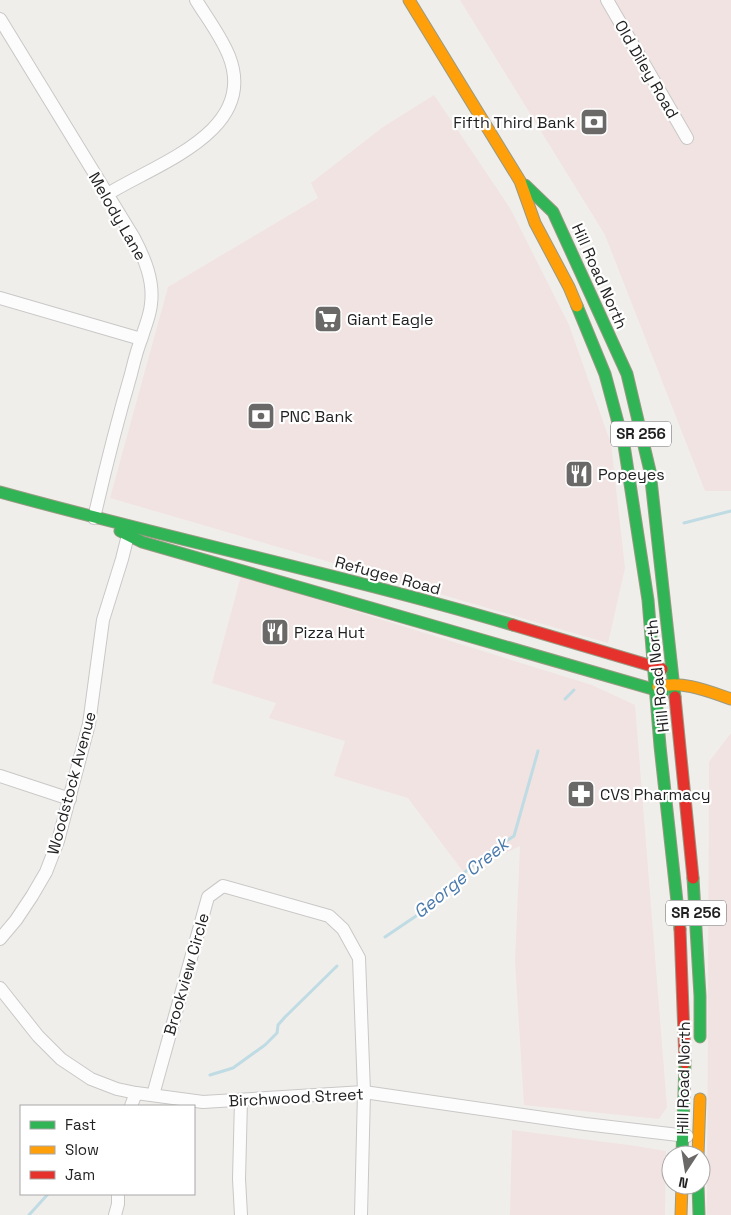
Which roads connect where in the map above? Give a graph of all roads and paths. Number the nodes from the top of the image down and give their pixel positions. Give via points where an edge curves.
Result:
1 (196, 0) edge
2 (409, 0) edge
3 (607, 0) edge
4 (0, 20) edge
5 (687, 138) dead end
6 (520, 181) junction
7 (106, 195) junction
8 (0, 298) edge
9 (141, 339) junction
10 (0, 492) edge
11 (94, 518) junction
12 (129, 531) junction
13 (666, 682) junction
14 (731, 687) edge
15 (731, 699) edge
16 (712, 704) dead end
17 (731, 709) edge
18 (0, 776) edge
19 (70, 799) junction
20 (0, 939) edge
21 (0, 988) edge
22 (700, 1044) dead end
23 (364, 1092) junction
24 (700, 1092) dead end
25 (136, 1093) junction
26 (153, 1095) junction
27 (241, 1100) junction
28 (131, 1105) edge
29 (687, 1136) junction
30 (685, 1145) edge
31 (698, 1145) edge
32 (118, 1195) edge
33 (682, 1195) edge
34 (698, 1195) edge
35 (115, 1215) edge
36 (241, 1215) edge
37 (361, 1215) edge
38 (681, 1215) edge
39 (699, 1215) edge

1 - 7 street via 229,57 234,74 229,107 221,122 181,154
2 - 6 main road
3 - 5 street, Old Diley Road
4 - 7 street, Melody Lane
6 - 13 main road, Hill Road North / SR 256 via 605,374 624,445 648,600
6 - 13 main road, Hill Road North / SR 256 via 553,212 626,374 650,471 664,580
7 - 9 street, Melody Lane via 134,238 148,269 151,303
8 - 9 street
9 - 11 street, Melody Lane
10 - 11 main road, Refugee Road
11 - 12 main road, Refugee Road
12 - 13 main road, Refugee Road via 234,551 498,620
12 - 13 main road, Refugee Road via 142,542 426,624 439,617
12 - 19 street, Woodstock Avenue via 102,620 89,724
13 - 14 main road, Refugee Road
13 - 15 main road, Refugee Road
13 - 22 main road, Hill Road North / SR 256 via 696,909
13 - 29 main road, Hill Road North / SR 256 via 660,746 680,922
16 - 17 main road
18 - 19 street
19 - 20 street, Woodstock Avenue via 46,872
21 - 25 street, Birchwood Street via 38,1036 71,1068 103,1084
23 - 26 street, Brookview Circle via 359,958 344,928 329,916 224,886 208,897
23 - 27 street, Birchwood Street
23 - 29 street, Birchwood Street
23 - 37 street
24 - 31 main road, Hill Road North
25 - 26 street, Birchwood Street
25 - 28 street
26 - 27 street, Birchwood Street via 203,1102
27 - 36 street
29 - 30 main road, Hill Road North / SR 256
32 - 35 street
33 - 38 main road
34 - 39 main road

